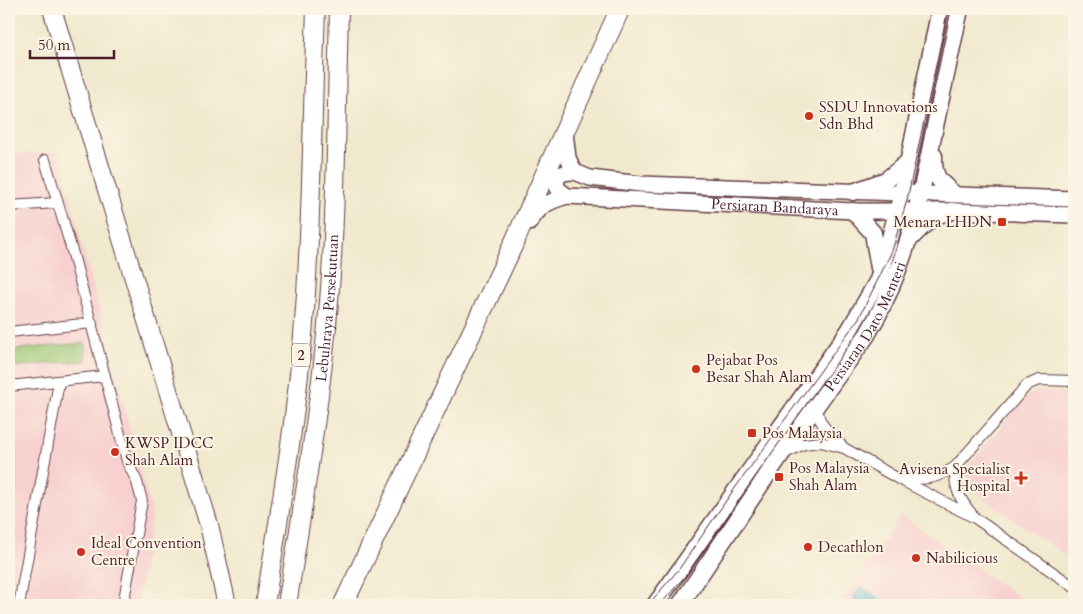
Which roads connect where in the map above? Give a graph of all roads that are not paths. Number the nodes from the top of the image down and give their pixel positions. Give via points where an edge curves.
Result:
1 (52, 9) edge
2 (316, 9) edge
3 (339, 9) edge
4 (620, 9) edge
5 (940, 9) edge
6 (960, 9) edge
7 (936, 126) junction
8 (565, 132) junction
9 (45, 160) dead end
10 (908, 162) junction
11 (575, 172) junction
12 (853, 192) junction
13 (902, 193) junction
14 (922, 193) junction
15 (954, 194) junction
16 (567, 196) junction
17 (1074, 199) edge
18 (57, 202) junction
19 (9, 206) edge
20 (898, 210) junction
21 (918, 210) junction
22 (853, 211) junction
23 (952, 211) junction
24 (1074, 215) edge
25 (909, 240) junction
26 (506, 258) junction
27 (880, 273) junction
28 (92, 323) junction
29 (9, 332) edge
30 (105, 376) junction
31 (1074, 381) edge
32 (59, 382) junction
33 (9, 386) edge
34 (814, 408) junction
35 (844, 448) junction
36 (780, 456) junction
37 (955, 467) junction
38 (897, 478) junction
39 (975, 518) junction
40 (697, 580) junction
41 (1074, 587) edge
42 (19, 605) edge
43 (123, 605) edge
44 (227, 605) edge
45 (265, 605) edge
46 (287, 605) edge
47 (343, 605) edge
48 (655, 605) edge
49 (680, 605) edge
50 (688, 605) edge

1 - 44 highway via 209,525
2 - 45 highway, Lebuhraya Persekutuan / 2 via 310,223 303,335
3 - 46 highway, Lebuhraya Persekutuan / 2 via 332,254 324,352
4 - 8 highway
5 - 10 main road, Persiaran Dato Menteri
6 - 7 main road, Persiaran Dato Menteri
7 - 14 main road, Persiaran Dato Menteri
7 - 15 main road via 934,171 940,182
8 - 11 main road via 568,158
8 - 26 highway
9 - 18 street
10 - 12 main road via 886,180
10 - 13 main road, Persiaran Dato Menteri
11 - 12 main road, Persiaran Bandaraya via 590,178 641,184
11 - 16 main road via 558,175 557,188
12 - 13 main road, Persiaran Bandaraya
13 - 14 main road, Persiaran Bandaraya
13 - 20 main road, Persiaran Dato Menteri
14 - 15 main road, Persiaran Bandaraya
14 - 21 main road, Persiaran Dato Menteri
15 - 17 main road, Persiaran Bandaraya
16 - 22 main road, Persiaran Bandaraya
16 - 26 main road, Persiaran Bandaraya via 549,201 537,210
18 - 19 street
18 - 28 street
20 - 21 main road, Persiaran Bandaraya
20 - 22 main road, Persiaran Bandaraya
20 - 27 main road, Persiaran Dato Menteri
21 - 23 main road, Persiaran Bandaraya
21 - 25 main road, Persiaran Dato Menteri
22 - 27 main road via 873,232
23 - 24 main road, Persiaran Bandaraya
23 - 25 main road via 931,218
25 - 34 main road, Persiaran Dato Menteri via 879,315
26 - 47 highway
27 - 48 main road, Persiaran Dato Menteri via 850,329
28 - 29 street
28 - 30 street
30 - 32 street
30 - 43 street via 142,501
31 - 37 street via 1039,380 1027,385
32 - 33 street
32 - 42 street
34 - 35 street via 824,427
34 - 36 main road, Persiaran Dato Menteri
35 - 36 street via 821,442 804,444
35 - 38 street
36 - 40 main road, Persiaran Dato Menteri
37 - 38 street via 939,477 922,480
37 - 39 street via 956,488
38 - 39 street
39 - 41 street
40 - 49 main road, Persiaran Dato Menteri
40 - 50 main road

